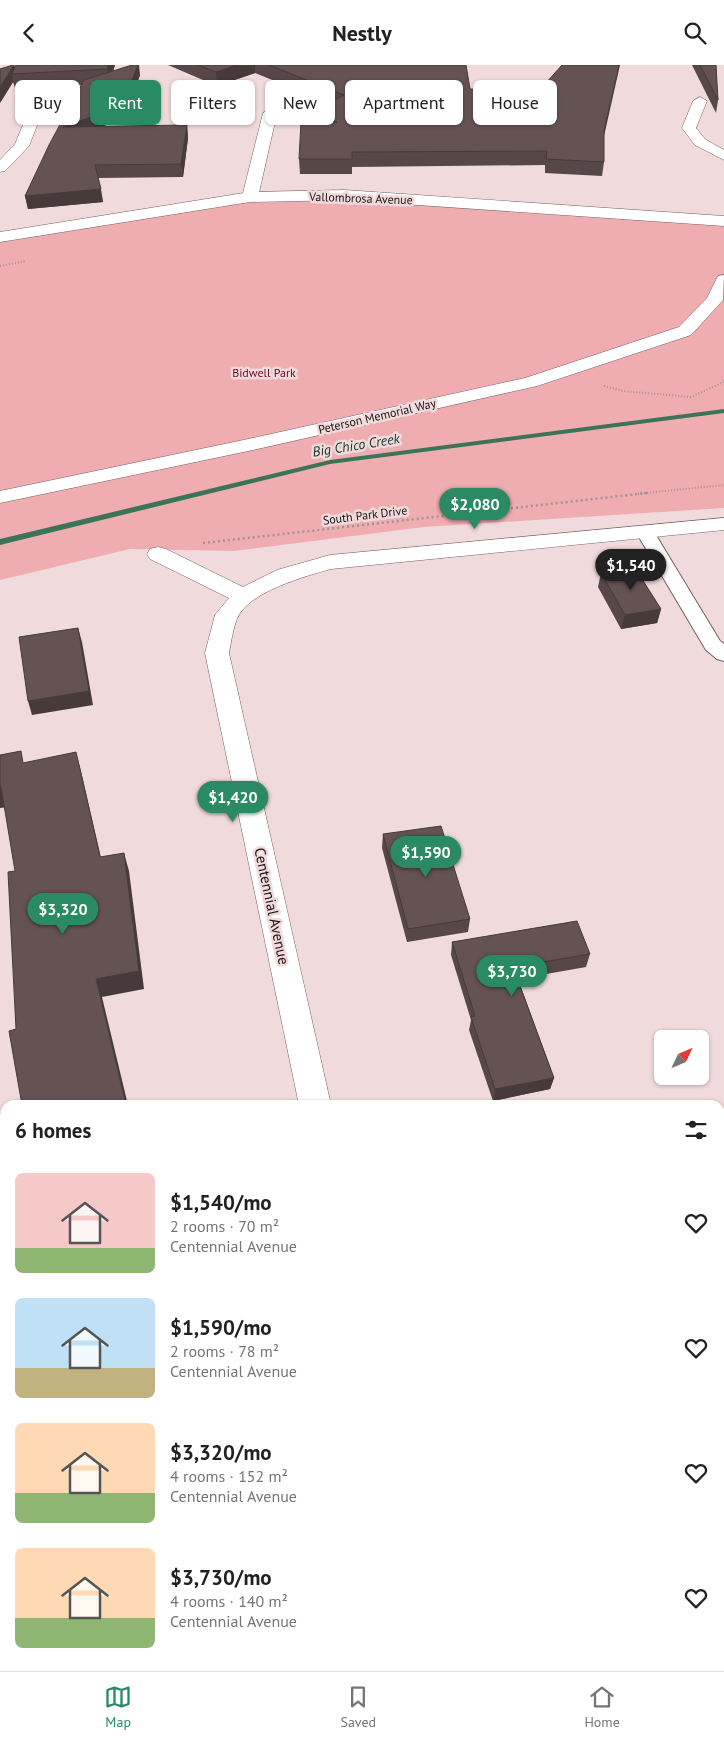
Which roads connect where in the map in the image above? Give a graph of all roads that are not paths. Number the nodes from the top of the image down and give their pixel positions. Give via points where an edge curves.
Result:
1 (700, 101) dead end
2 (30, 125) edge
3 (267, 125) edge
4 (724, 156) edge
5 (0, 168) edge
6 (250, 197) junction
7 (724, 221) edge
8 (0, 237) edge
9 (724, 280) edge
10 (0, 497) edge
11 (724, 524) edge
12 (645, 532) junction
13 (158, 554) road end
14 (244, 596) junction
15 (724, 654) edge
16 (314, 1100) edge

1 - 4 street via 689,128 700,142
2 - 5 street via 22,146
3 - 6 street
6 - 7 street, Vallombrosa Avenue via 344,195
6 - 8 street, Vallombrosa Avenue
9 - 10 street, Peterson Memorial Way via 714,300 685,331 530,382
11 - 12 street, Centennial Avenue
12 - 14 street, Centennial Avenue via 330,562 285,575
12 - 15 lane via 713,645
13 - 14 street
14 - 16 street, Centennial Avenue via 226,615 217,653

